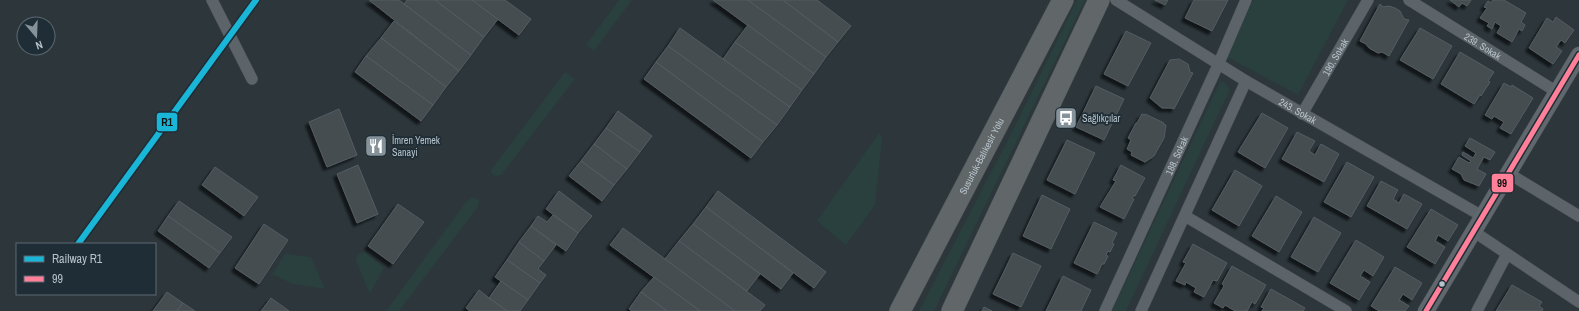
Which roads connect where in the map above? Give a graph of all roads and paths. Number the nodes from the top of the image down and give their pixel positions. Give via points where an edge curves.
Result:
1 (1063, 0) edge
2 (1099, 0) edge
3 (1116, 0) edge
4 (1246, 0) edge
5 (1368, 0) edge
6 (1409, 0) edge
7 (214, 1) edge
8 (1579, 55) edge
9 (1218, 65) junction
10 (252, 80) dead end
11 (1246, 81) junction
12 (1557, 92) junction
13 (1302, 114) junction
14 (1508, 173) junction
15 (1184, 216) junction
16 (1482, 216) junction
17 (1579, 216) edge
18 (1473, 231) junction
19 (1507, 254) junction
20 (1579, 302) edge
21 (900, 311) edge
22 (952, 311) edge
23 (1105, 311) edge
24 (1141, 311) edge
25 (1346, 311) edge
26 (1426, 311) edge
27 (1477, 311) edge
28 (1574, 311) edge

1 - 21 highway, Susurluk-Balıkesir Yolu
2 - 22 highway
3 - 9 street, 243. Sokak
4 - 9 street, 188. Sokak
5 - 13 street, 190. Sokak
6 - 12 street, 239. Sokak
7 - 10 street
8 - 12 main road
9 - 11 street, 243. Sokak
9 - 23 street, 188. Sokak
11 - 13 street, 243. Sokak
11 - 15 street
12 - 14 main road
13 - 16 street, 243. Sokak
14 - 16 main road
14 - 17 street
15 - 24 street
15 - 25 street
16 - 18 main road
18 - 19 street
18 - 26 main road
19 - 20 street
19 - 27 street
20 - 28 street

